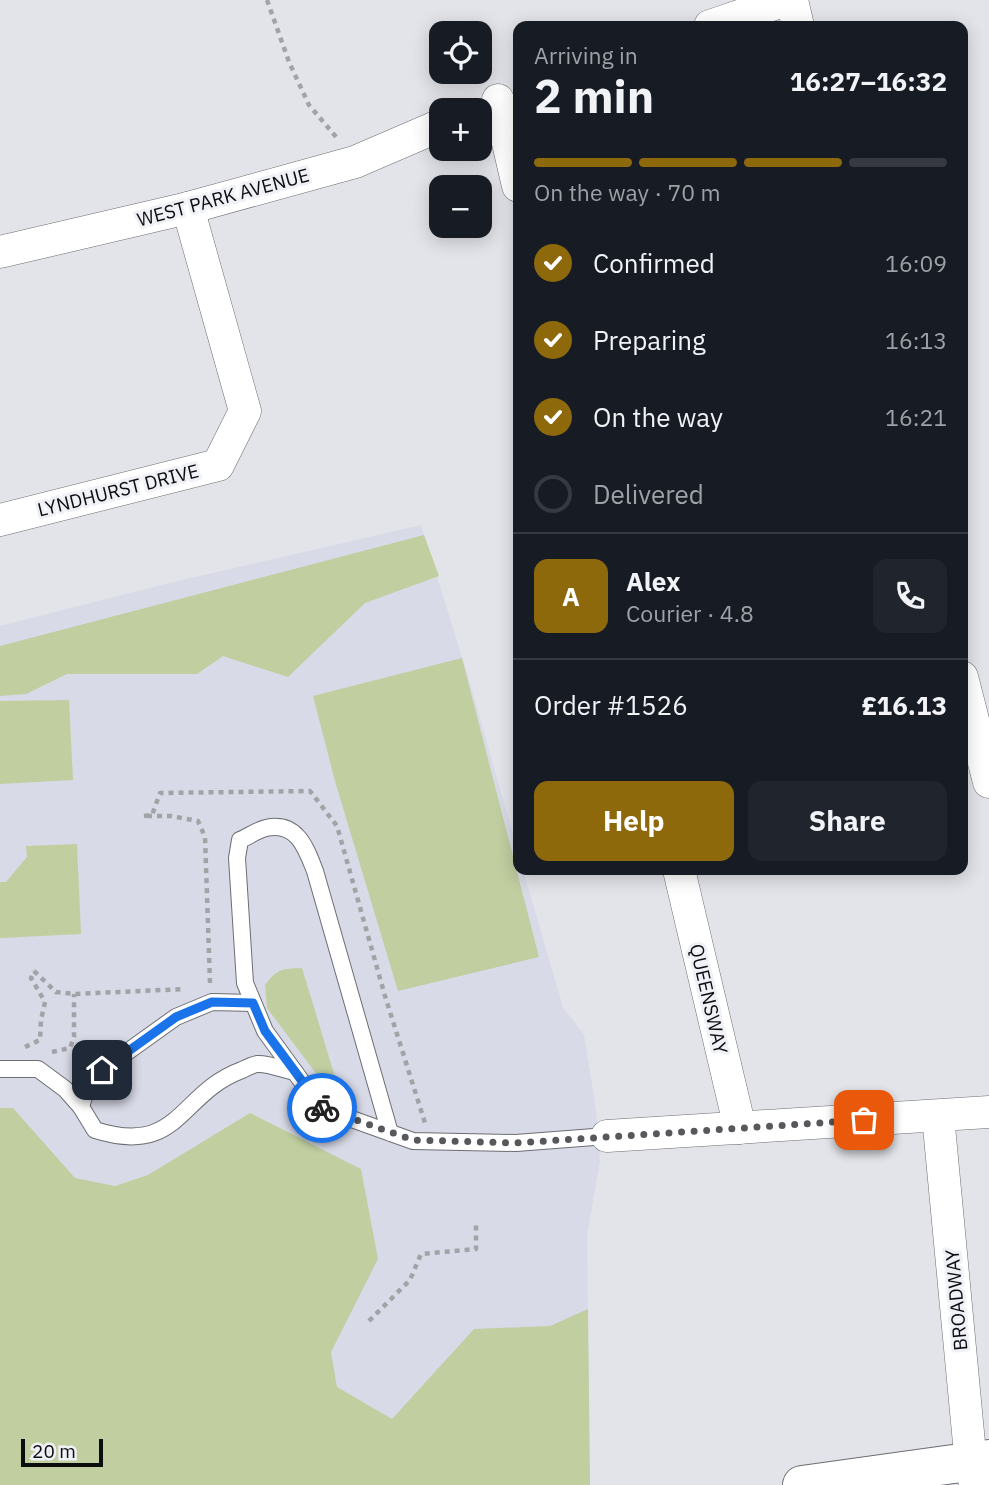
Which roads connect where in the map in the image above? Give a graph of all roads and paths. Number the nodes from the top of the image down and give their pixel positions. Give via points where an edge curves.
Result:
1 (267, 0) edge
2 (786, 0) edge
3 (792, 0) edge
4 (725, 21) edge
5 (797, 21) edge
6 (497, 101) edge
7 (429, 130) edge
8 (355, 162) junction
9 (513, 166) edge
10 (188, 208) junction
11 (0, 252) edge
12 (0, 520) edge
13 (968, 700) edge
14 (989, 782) edge
15 (160, 793) dead end
16 (680, 875) edge
17 (210, 987) dead end
18 (197, 988) dead end
19 (75, 994) junction
20 (253, 1003) junction
21 (32, 1051) dead end
22 (43, 1053) dead end
23 (0, 1069) edge
24 (295, 1072) junction
25 (81, 1107) junction
26 (989, 1112) edge
27 (938, 1116) junction
28 (740, 1128) junction
29 (390, 1133) junction
30 (607, 1136) joint
31 (476, 1222) dead end
32 (369, 1321) dead end
33 (979, 1468) edge
34 (802, 1485) edge

1 - 8 path via 309,106
2 - 4 street
3 - 5 street
6 - 9 street
7 - 8 street, WEST PARK AVENUE
8 - 10 street, WEST PARK AVENUE
10 - 11 street, WEST PARK AVENUE
10 - 12 street, LYNDHURST DRIVE via 245,411 218,465
13 - 14 street
15 - 17 path via 152,815 143,816 198,821 205,837
16 - 28 street, QUEENSWAY
18 - 19 path
19 - 21 path via 56,992 34,971 31,978 45,1002 40,1040 22,1049
19 - 22 path via 70,1048
20 - 24 lane via 265,1031
20 - 25 lane via 212,1002 176,1017 102,1070 86,1090
20 - 29 lane via 245,983 237,858 240,841 267,828 288,830 304,841 315,871
23 - 25 lane via 38,1069
24 - 25 lane via 258,1064 222,1077 182,1115 152,1135 134,1138 95,1130
24 - 29 lane via 321,1108
26 - 27 street
27 - 28 street
27 - 33 street, BROADWAY
28 - 30 street
29 - 30 lane via 413,1140 516,1143
31 - 32 path via 477,1249 421,1254 410,1280
33 - 34 highway

